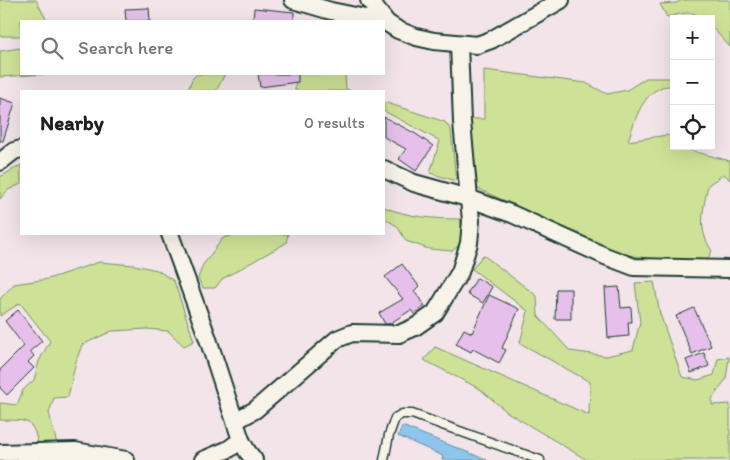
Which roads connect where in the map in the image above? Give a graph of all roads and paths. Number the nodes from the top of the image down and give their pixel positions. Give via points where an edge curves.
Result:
1 (293, 0) edge
2 (369, 0) edge
3 (561, 0) edge
4 (374, 20) edge
5 (383, 20) edge
6 (385, 23) edge
7 (459, 44) junction
8 (20, 150) edge
9 (0, 162) edge
10 (385, 169) edge
11 (468, 198) junction
12 (170, 235) edge
13 (730, 268) edge
14 (235, 421) junction
15 (242, 440) junction
16 (0, 453) edge
17 (126, 460) edge
18 (202, 460) edge
19 (254, 460) edge
20 (384, 460) edge
21 (540, 460) edge

1 - 4 street
2 - 5 street
3 - 7 street via 491,40 477,45
6 - 7 street via 416,37
7 - 11 street
8 - 9 street
10 - 11 street via 414,183
11 - 13 street via 634,267
11 - 14 street via 471,221 460,272 435,312 415,328 399,334 352,333 337,339 255,410
12 - 14 street
14 - 15 street
15 - 18 street
15 - 19 street
16 - 17 street via 75,451
20 - 21 lane via 395,418 402,414 412,414

